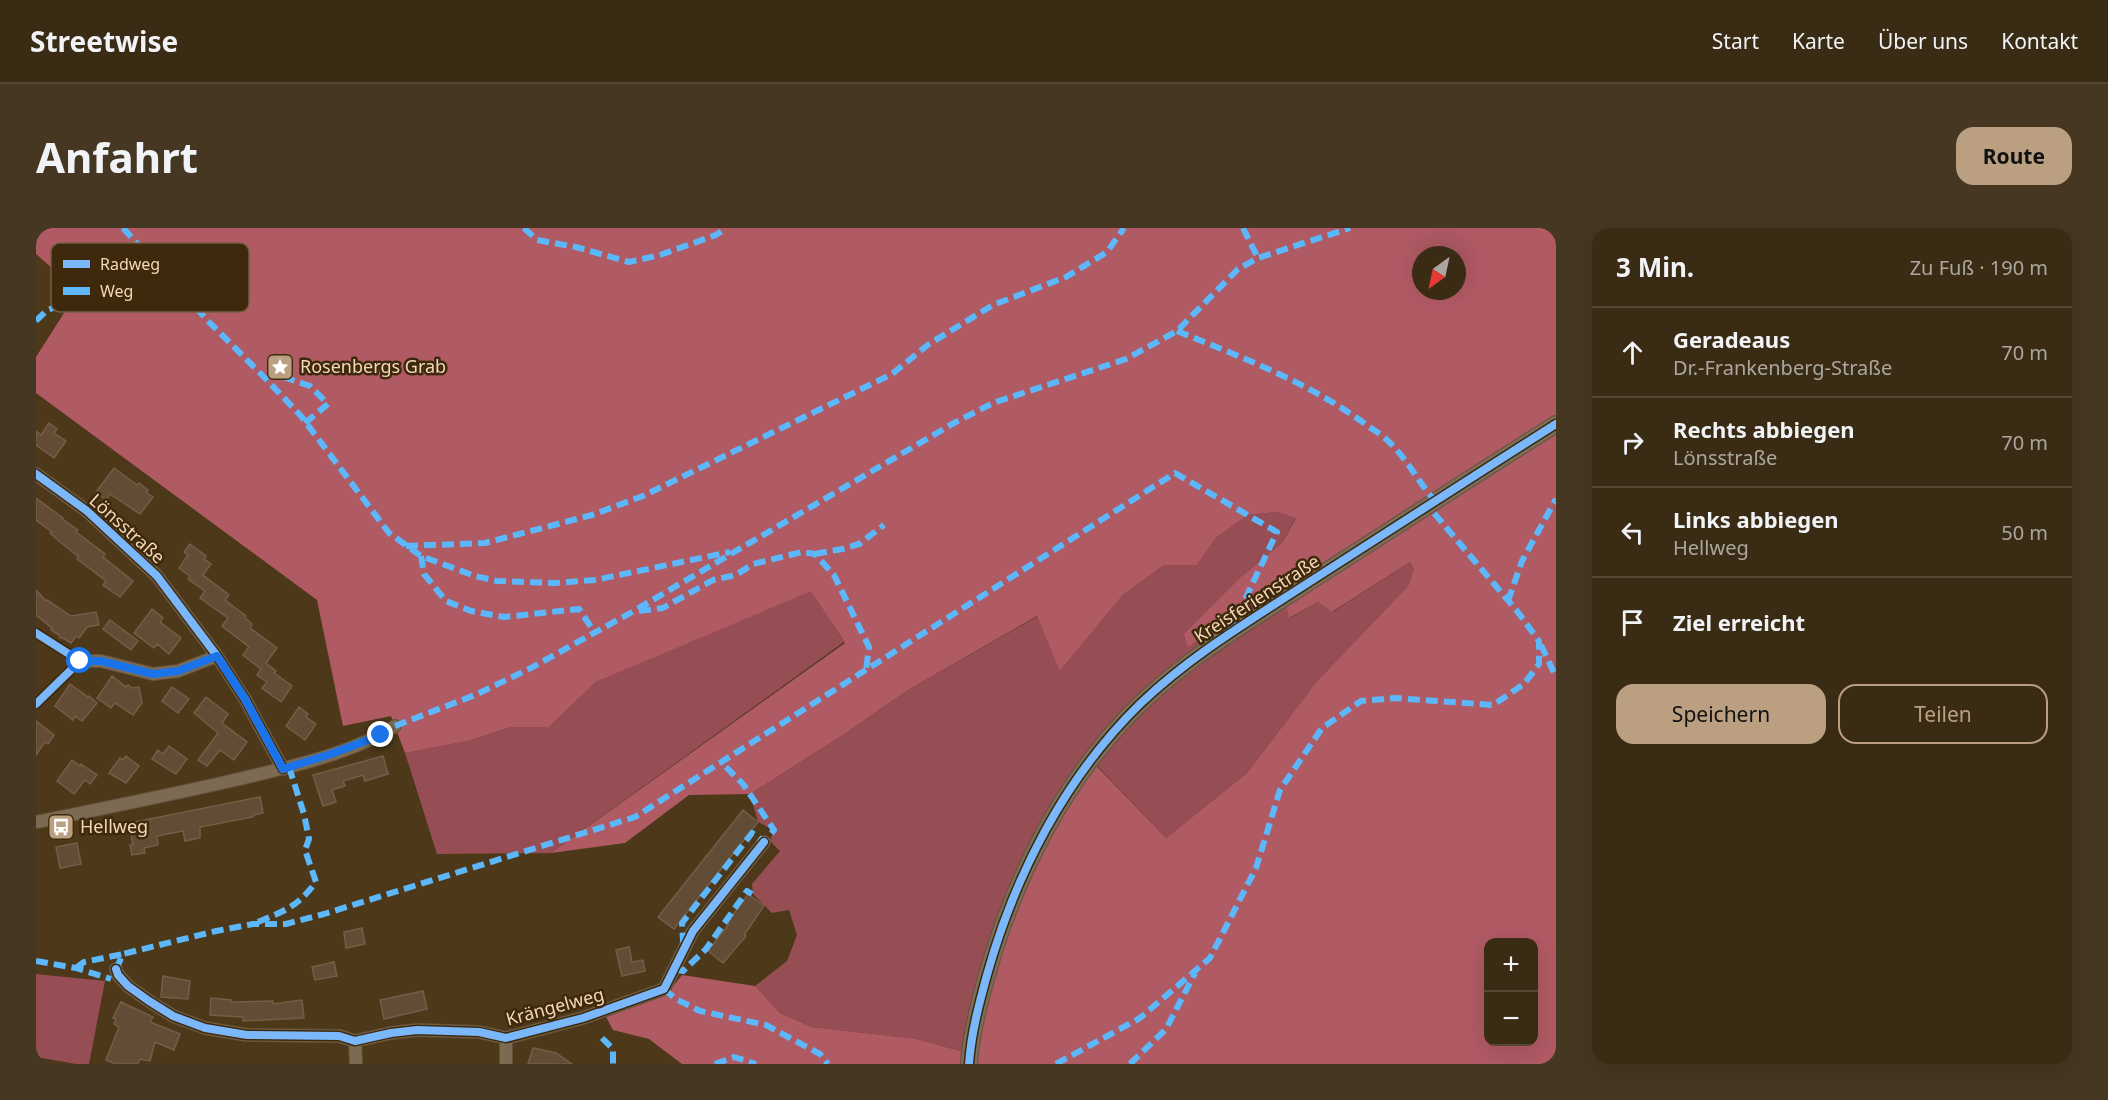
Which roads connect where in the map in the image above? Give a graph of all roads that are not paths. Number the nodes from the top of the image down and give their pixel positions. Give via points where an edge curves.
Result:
1 (1556, 424) edge
2 (36, 474) edge
3 (217, 656) junction
4 (80, 661) dead end
5 (395, 726) dead end
6 (283, 769) junction
7 (36, 822) edge
8 (764, 842) dead end
9 (116, 969) dead end
10 (506, 1038) junction
11 (355, 1041) junction
12 (356, 1064) edge
13 (506, 1064) edge
14 (969, 1064) edge

1 - 14 street, Kreisferienstraße via 1230,633 1140,704 1076,781 1036,846 996,943 979,1003
2 - 3 street, Lönsstraße via 87,510 157,576
3 - 4 street via 178,671 153,674 101,661
3 - 6 street, Lönsstraße
5 - 6 street via 371,739
6 - 7 street
8 - 10 street, Krängelweg via 693,931 664,989 583,1018
9 - 11 street, Krängelweg via 128,986 149,1001 173,1016 205,1028 247,1035 339,1036
10 - 11 street, Krängelweg via 479,1032 417,1030
10 - 13 street
11 - 12 street

